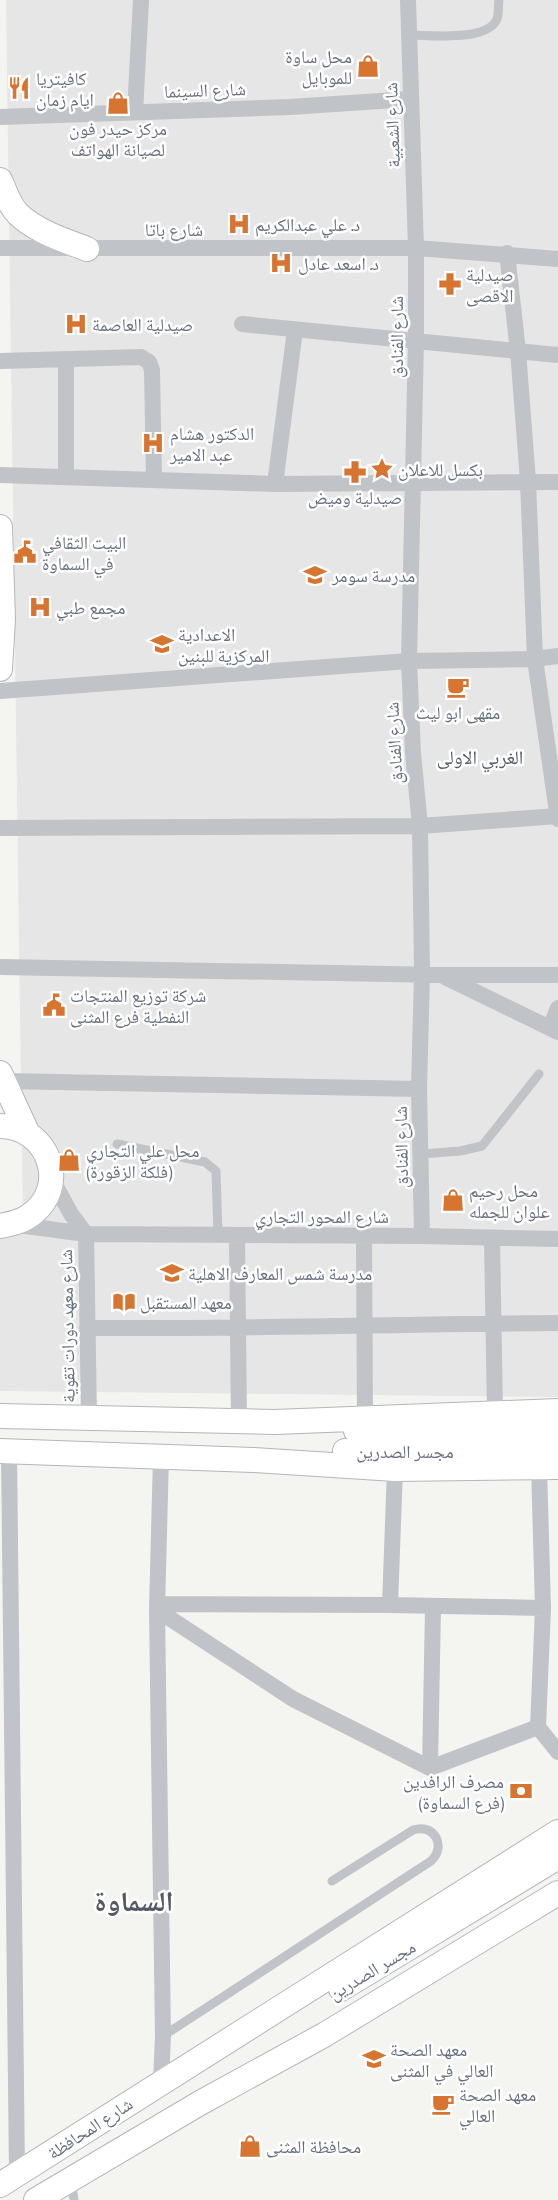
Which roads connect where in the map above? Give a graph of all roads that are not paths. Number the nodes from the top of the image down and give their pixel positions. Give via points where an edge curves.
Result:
1 (141, 0) edge
2 (408, 0) edge
3 (499, 0) edge
4 (410, 35) junction
5 (410, 99) junction
6 (136, 112) junction
7 (0, 117) edge
8 (0, 180) edge
9 (0, 248) edge
10 (416, 248) junction
11 (87, 249) junction
12 (507, 253) junction
13 (558, 259) edge
14 (242, 324) dead end
15 (295, 330) junction
16 (416, 340) junction
17 (518, 351) junction
18 (558, 355) edge
19 (66, 360) junction
20 (0, 361) edge
21 (0, 474) edge
22 (66, 477) junction
23 (154, 480) junction
24 (528, 481) junction
25 (558, 482) edge
26 (275, 484) junction
27 (413, 484) junction
28 (0, 527) edge
29 (558, 656) edge
30 (535, 659) junction
31 (409, 661) junction
32 (0, 669) edge
33 (0, 692) edge
34 (558, 817) edge
35 (420, 826) junction
36 (0, 828) edge
37 (0, 967) edge
38 (422, 974) junction
39 (441, 975) junction
40 (558, 975) edge
41 (558, 1008) edge
42 (554, 1030) edge
43 (539, 1074) dead end
44 (2, 1077) edge
45 (419, 1090) junction
46 (0, 1126) edge
47 (27, 1132) junction
48 (117, 1144) dead end
49 (422, 1154) junction
50 (52, 1179) junction
51 (5, 1225) edge
52 (86, 1234) junction
53 (218, 1236) junction
54 (237, 1236) junction
55 (364, 1236) junction
56 (422, 1236) junction
57 (492, 1239) junction
58 (558, 1239) edge
59 (492, 1323) junction
60 (558, 1323) edge
61 (363, 1324) junction
62 (88, 1328) junction
63 (239, 1329) junction
64 (558, 1411) edge
65 (495, 1413) junction
66 (0, 1416) edge
67 (89, 1416) junction
68 (365, 1418) junction
69 (239, 1422) junction
70 (275, 1422) junction
71 (558, 1432) edge
72 (558, 1450) edge
73 (5, 1451) edge
74 (391, 1451) junction
75 (161, 1456) junction
76 (549, 1467) edge
77 (390, 1605) junction
78 (157, 1607) junction
79 (434, 1607) junction
80 (543, 1608) junction
81 (538, 1727) junction
82 (558, 1752) edge
83 (430, 1768) junction
84 (558, 1832) edge
85 (558, 1857) edge
86 (558, 1876) edge
87 (332, 1881) dead end
88 (558, 1893) edge
89 (324, 2035) junction
90 (163, 2036) junction
91 (269, 2041) junction
92 (171, 2077) junction
93 (261, 2081) dead end
94 (200, 2103) junction
95 (9, 2180) edge
96 (74, 2188) edge
97 (36, 2200) edge
98 (49, 2200) edge

1 - 6 street
2 - 4 street, شارع الشعبية
3 - 4 lane via 497,20 486,31 471,35
4 - 5 street, شارع الشعبية
5 - 6 street, شارع السينما
5 - 10 street, شارع الشعبية
6 - 7 street, شارع السينما
8 - 11 main road via 18,214 56,237
9 - 11 street, شارع باتا
10 - 11 street, شارع باتا
10 - 12 street, شارع باتا
10 - 16 street, شارع الفنادق
12 - 13 street, شارع باتا
12 - 17 street
14 - 15 street
15 - 16 street
15 - 26 street
16 - 17 street
16 - 27 street, شارع الفنادق
17 - 18 street
17 - 24 street
19 - 20 street
19 - 22 street
19 - 23 street via 142,358 148,362 152,370
21 - 22 street
22 - 23 street
23 - 26 street
24 - 25 street
24 - 27 street
24 - 30 street
26 - 27 street
27 - 31 street, شارع الفنادق
28 - 32 main road via 3,619
29 - 30 street
30 - 31 street
30 - 34 street
31 - 33 street
31 - 35 street, شارع الفنادق
34 - 35 street
35 - 36 street
35 - 38 street, شارع الفنادق
37 - 38 street
38 - 39 street
38 - 45 street, شارع الفنادق
39 - 40 street
39 - 42 street
41 - 42 street
43 - 49 lane via 482,1146
44 - 45 street
44 - 47 main road
45 - 49 street, شارع الفنادق
46 - 47 main road
47 - 50 main road via 41,1144 50,1161
48 - 53 lane via 205,1162 216,1171
49 - 56 street, شارع الفنادق
50 - 51 main road via 40,1207 28,1217
50 - 52 street
51 - 52 street, شارع المحور التجاري
52 - 53 street, شارع المحور التجاري
52 - 62 street, شارع معهد دورات تقوية
53 - 54 street, شارع المحور التجاري
54 - 55 street, شارع المحور التجاري
54 - 63 street
55 - 56 street, شارع المحور التجاري
55 - 61 street
56 - 57 street, شارع المحور التجاري
57 - 58 street, شارع المحور التجاري
57 - 59 street
59 - 60 street
59 - 61 street
59 - 65 street
61 - 63 street
61 - 68 street
62 - 63 street
62 - 67 street, شارع معهد دورات تقوية
63 - 69 street
64 - 65 main road
65 - 68 main road
66 - 67 main road
67 - 69 main road
68 - 70 main road
69 - 70 main road
70 - 74 main road, مجسر الصدرين via 356,1431
71 - 74 main road, مجسر الصدرين
72 - 74 main road, مجسر الصدرين
73 - 75 main road, مجسر الصدرين
73 - 95 street
74 - 75 main road, مجسر الصدرين via 340,1451 253,1460
74 - 76 main road
74 - 77 street
75 - 78 street
76 - 80 street
77 - 78 street
77 - 79 street
78 - 83 street via 292,1700
78 - 90 street
79 - 80 street
79 - 83 street
80 - 81 street
81 - 82 street
81 - 83 street
84 - 92 main road
85 - 91 main road, مجسر الصدرين
86 - 91 main road, مجسر الصدرين
87 - 90 lane via 413,1830 430,1831 438,1840 438,1851 431,1860
88 - 89 main road
89 - 93 lane
89 - 94 main road
90 - 92 street
91 - 92 main road, مجسر الصدرين
91 - 94 main road, مجسر الصدرين via 251,2062
92 - 95 main road, شارع المحافظة
94 - 96 main road, شارع المحافظة
96 - 97 main road, شارع المحافظة
96 - 98 lane

